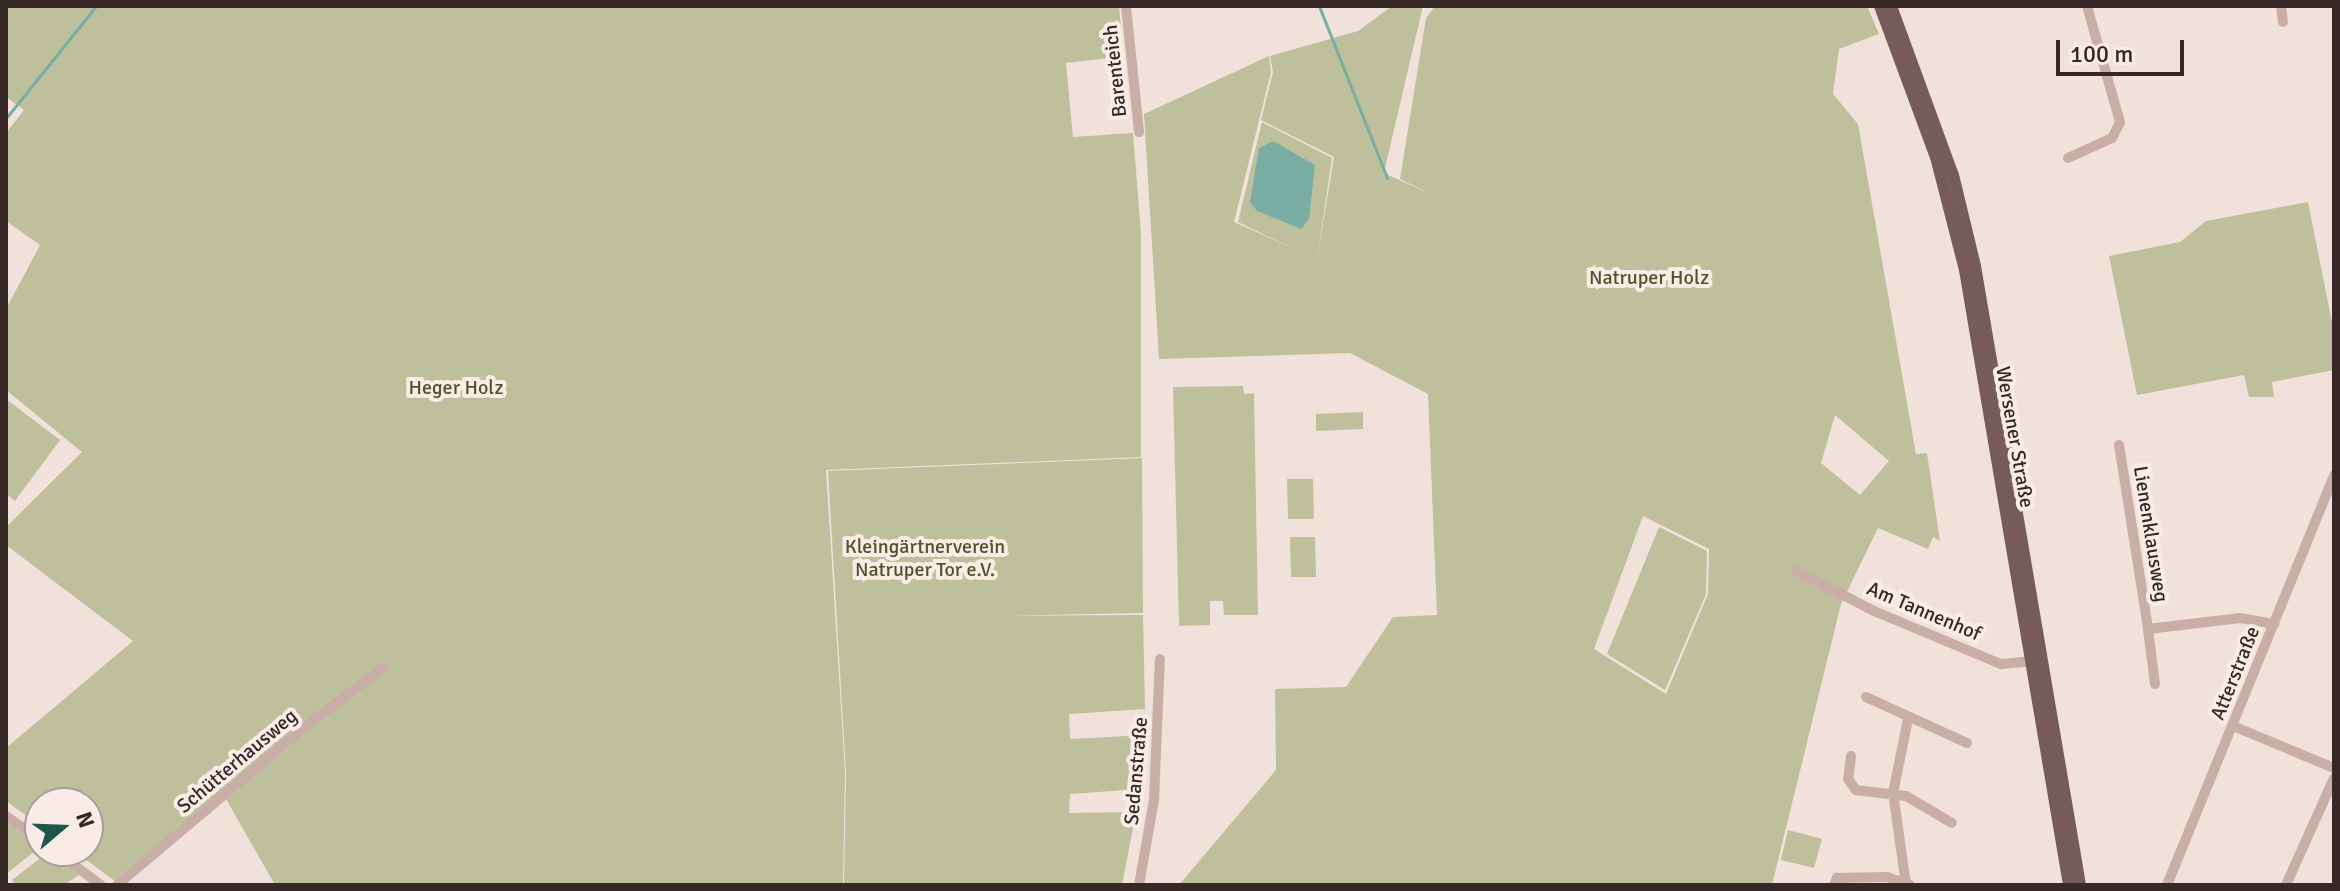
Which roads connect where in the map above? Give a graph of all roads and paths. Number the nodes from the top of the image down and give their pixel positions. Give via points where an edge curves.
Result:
1 (1126, 6) edge
2 (1880, 6) edge
3 (1891, 6) edge
4 (2087, 6) edge
5 (2281, 6) edge
6 (2283, 22) dead end
7 (1139, 132) dead end
8 (2068, 158) dead end
9 (2119, 445) dead end
10 (2334, 475) edge
11 (1797, 571) dead end
12 (2274, 624) junction
13 (2148, 629) junction
14 (1160, 659) dead end
15 (2037, 660) junction
16 (383, 668) dead end
17 (2155, 684) dead end
18 (1866, 697) dead end
19 (1908, 719) junction
20 (2233, 726) junction
21 (1967, 743) dead end
22 (1851, 756) dead end
23 (2334, 768) edge
24 (2334, 778) edge
25 (1893, 793) junction
26 (6, 816) edge
27 (1952, 823) dead end
28 (24, 829) edge
29 (77, 867) edge
30 (1908, 884) edge
31 (101, 885) edge
32 (117, 885) edge
33 (1139, 885) edge
34 (1834, 885) edge
35 (2069, 885) edge
36 (2080, 885) edge
37 (2167, 885) edge
38 (2286, 885) edge

1 - 7 street, Barenteich
2 - 15 main road, Wersener Straße via 1926,126 1954,221
3 - 15 main road, Wersener Straße via 1964,218
4 - 8 street via 2120,122 2112,138
5 - 6 street
9 - 13 street, Lienenklausweg
10 - 12 street, Atterstraße
11 - 15 street, Am Tannenhof via 1874,611 2001,664
12 - 13 street via 2240,618
12 - 20 street, Atterstraße
13 - 17 street, Lienenklausweg
14 - 33 street, Sedanstraße via 1154,800
15 - 35 main road, Wersener Straße
15 - 36 main road, Wersener Straße
16 - 32 street, Schütterhausweg
18 - 19 street
19 - 21 street
19 - 25 street
20 - 23 street
20 - 37 street, Atterstraße
22 - 25 street via 1848,779 1856,790
24 - 38 street
25 - 27 street
25 - 30 street
26 - 28 street
29 - 31 street
30 - 34 street via 1887,877 1837,878

